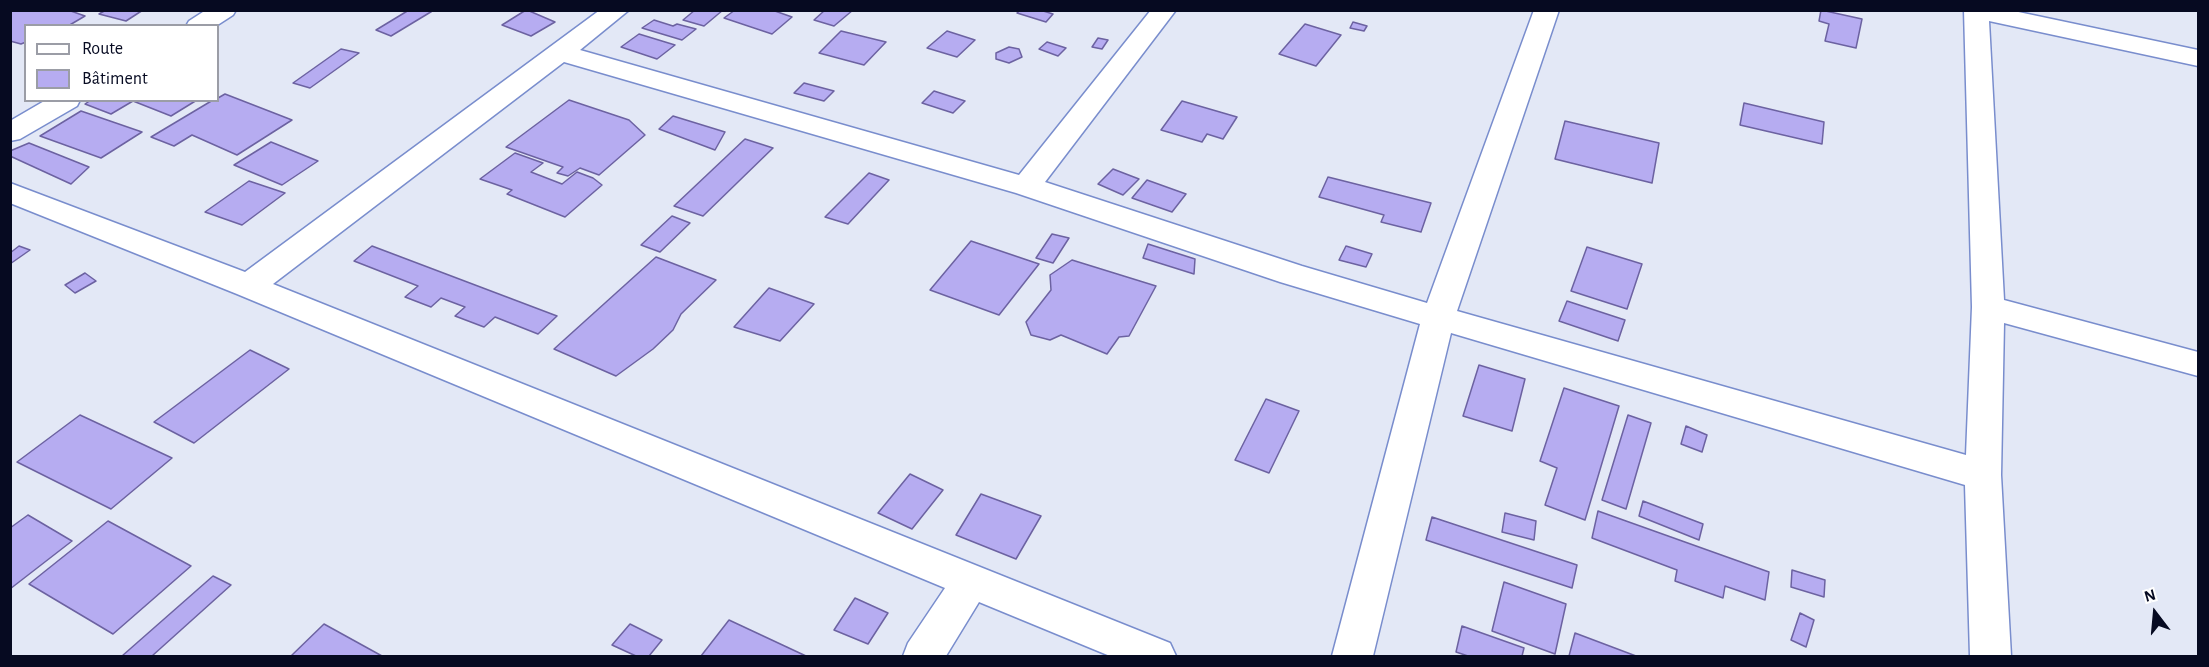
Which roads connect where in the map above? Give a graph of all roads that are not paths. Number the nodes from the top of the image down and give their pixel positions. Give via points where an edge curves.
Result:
1 (224, 10) edge
2 (617, 10) edge
3 (1128, 10) edge
4 (1547, 10) edge
5 (1976, 11) edge
6 (1161, 14) edge
7 (201, 24) edge
8 (561, 53) junction
9 (2199, 58) edge
10 (64, 102) edge
11 (10, 133) edge
12 (1026, 186) junction
13 (10, 192) edge
14 (249, 286) junction
15 (1988, 307) junction
16 (1438, 318) junction
17 (2199, 364) edge
18 (1983, 475) junction
19 (971, 581) junction
20 (923, 657) edge
21 (1155, 657) edge
22 (1352, 657) edge
23 (1990, 657) edge

1 - 7 street
2 - 8 street
3 - 6 street
4 - 16 street
5 - 9 street
5 - 15 street
6 - 12 street
8 - 12 street
8 - 14 street
10 - 11 street
12 - 16 street
13 - 14 street
14 - 19 street
15 - 17 street
15 - 18 street
16 - 18 street
16 - 22 street
18 - 23 street
19 - 20 street
19 - 21 street

